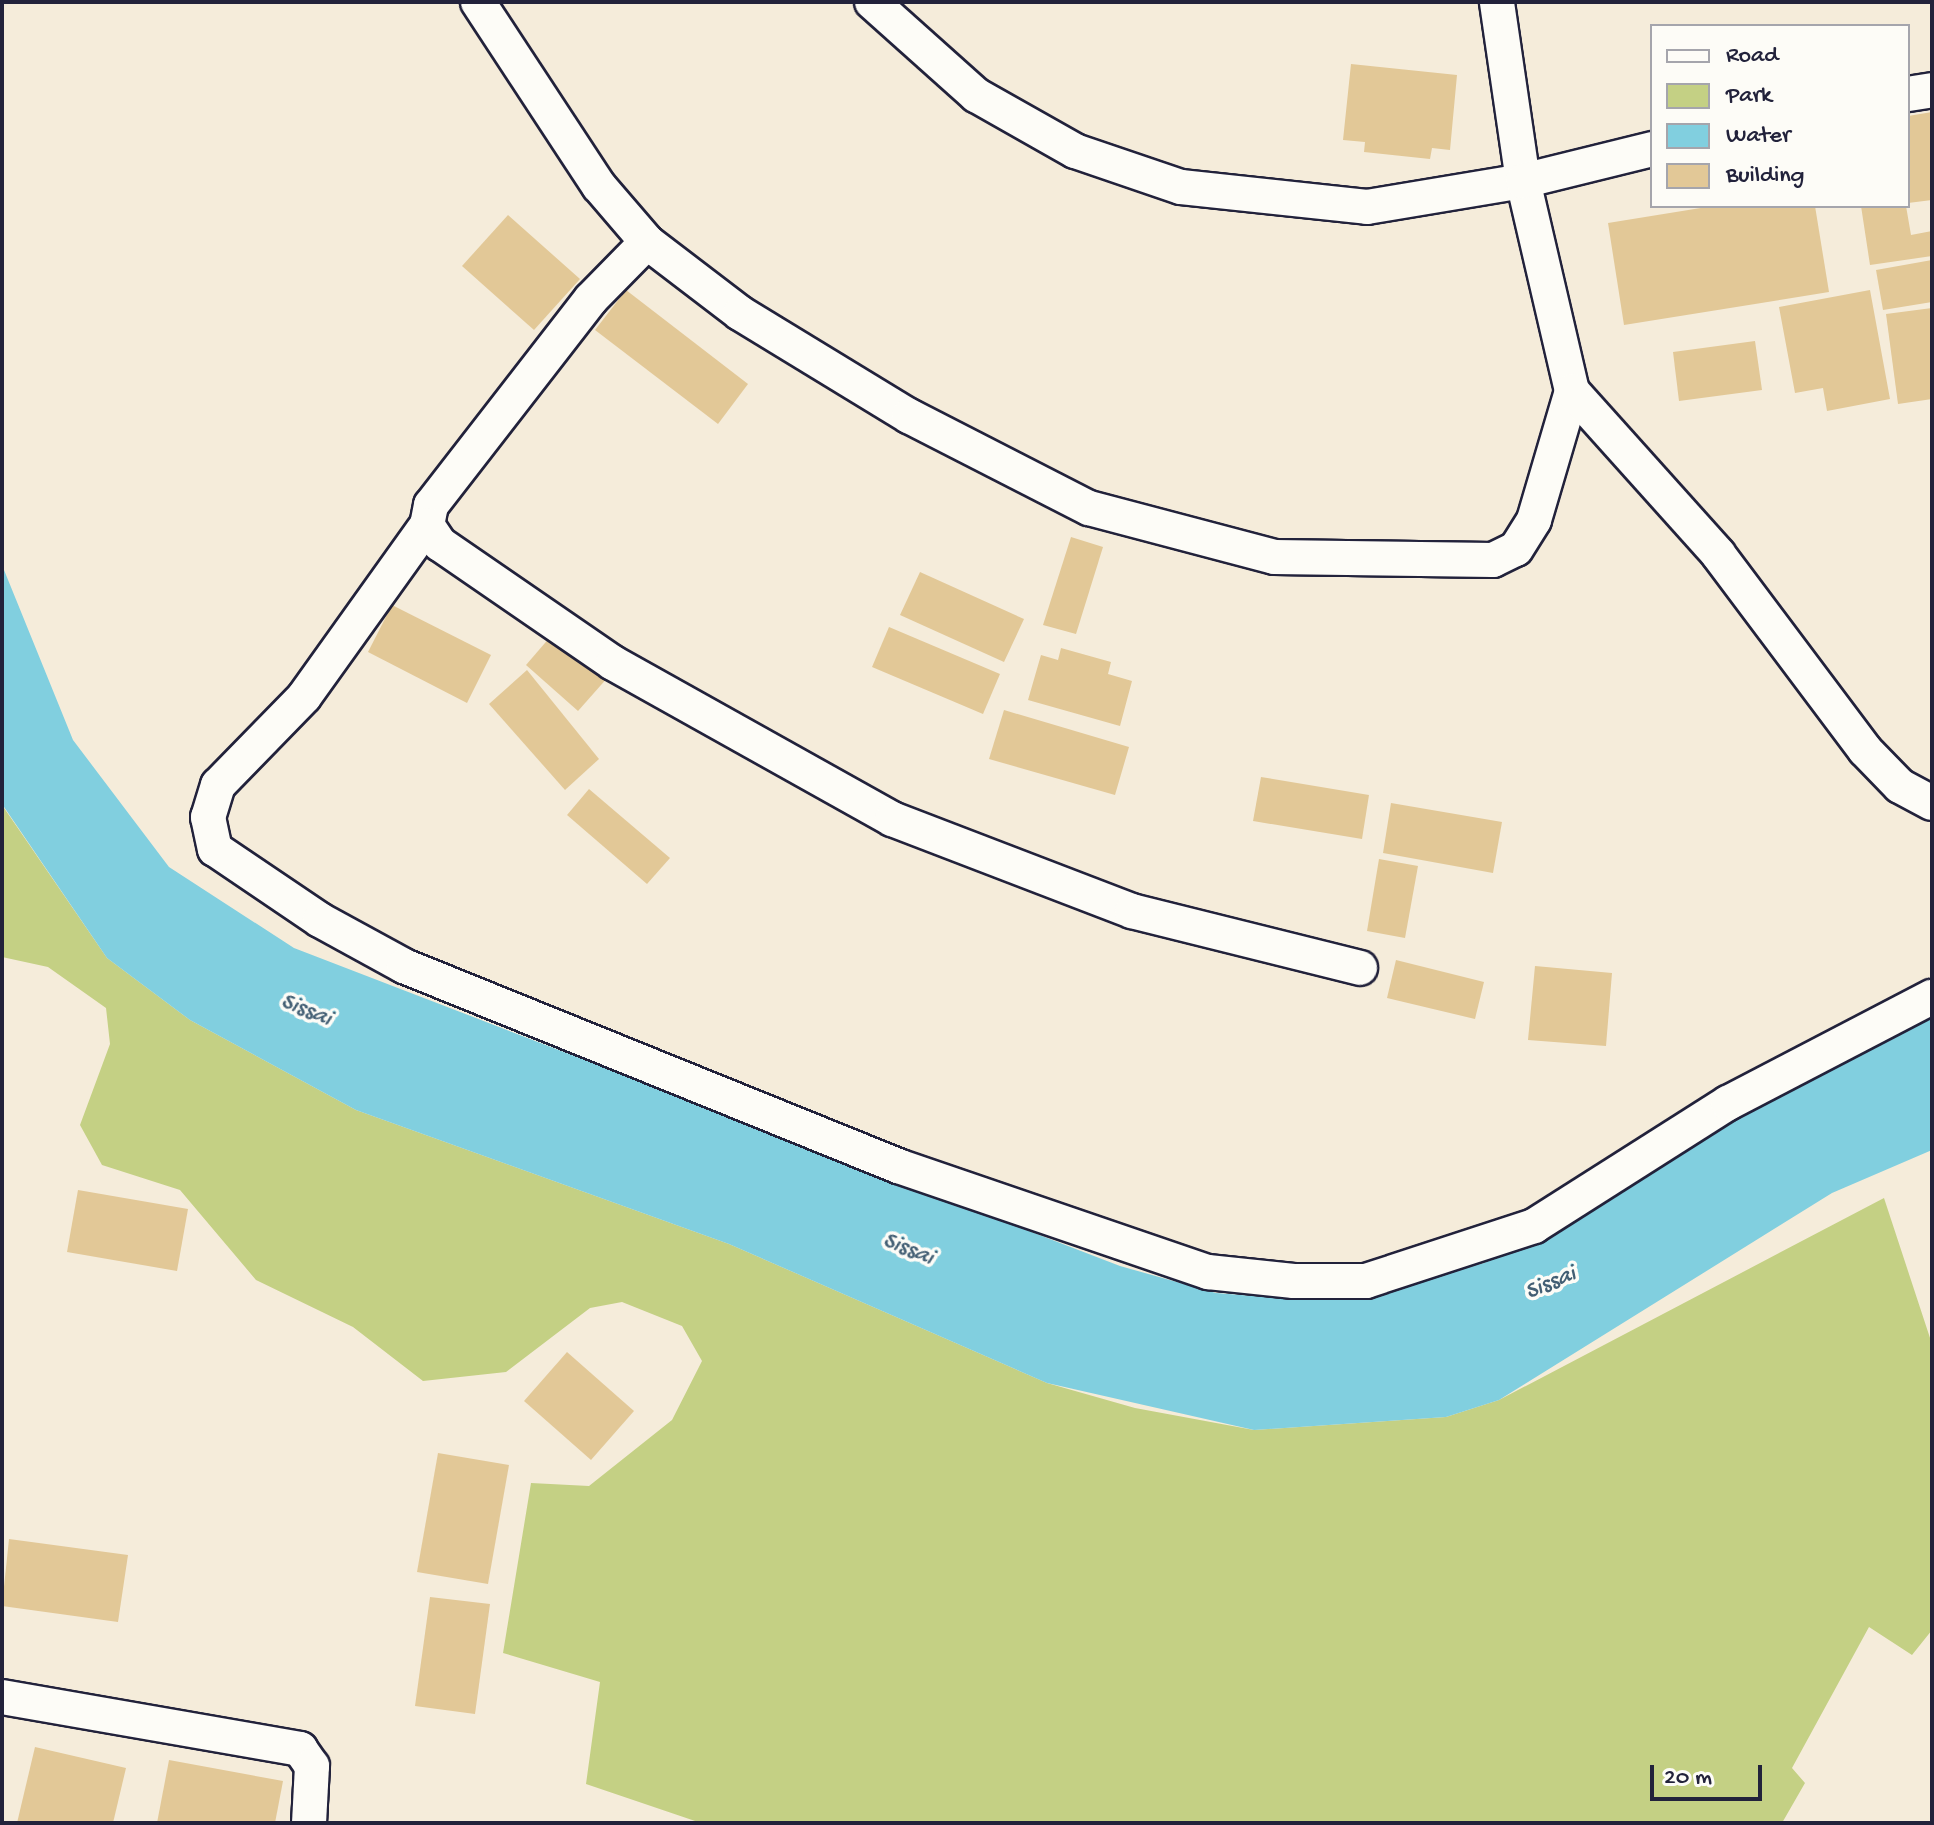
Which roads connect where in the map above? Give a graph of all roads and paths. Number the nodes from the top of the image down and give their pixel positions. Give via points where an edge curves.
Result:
1 (478, 2) edge
2 (872, 2) edge
3 (1497, 2) edge
4 (1932, 90) edge
5 (1910, 94) edge
6 (1650, 149) edge
7 (1523, 181) junction
8 (647, 242) junction
9 (1572, 391) junction
10 (427, 525) junction
11 (1932, 803) edge
12 (1360, 968) dead end
13 (1932, 997) edge
14 (2, 1697) edge
15 (309, 1823) edge

1 - 8 street via 599,186
2 - 7 street via 976,95 1075,151 1181,187 1367,207
3 - 7 street
4 - 5 street
6 - 7 street
7 - 9 street
8 - 9 street via 740,313 896,409 1075,501 1274,557 1493,560 1516,549 1534,520
8 - 10 street via 562,335 431,505
9 - 11 street via 1718,554 1865,750 1900,786
10 - 12 street via 440,544 613,663 892,819 1132,911
10 - 13 street via 304,697 218,785 208,817 215,849 404,966 898,1166 1208,1272 1366,1281 1534,1226 1728,1103
14 - 15 street via 300,1749 312,1766

